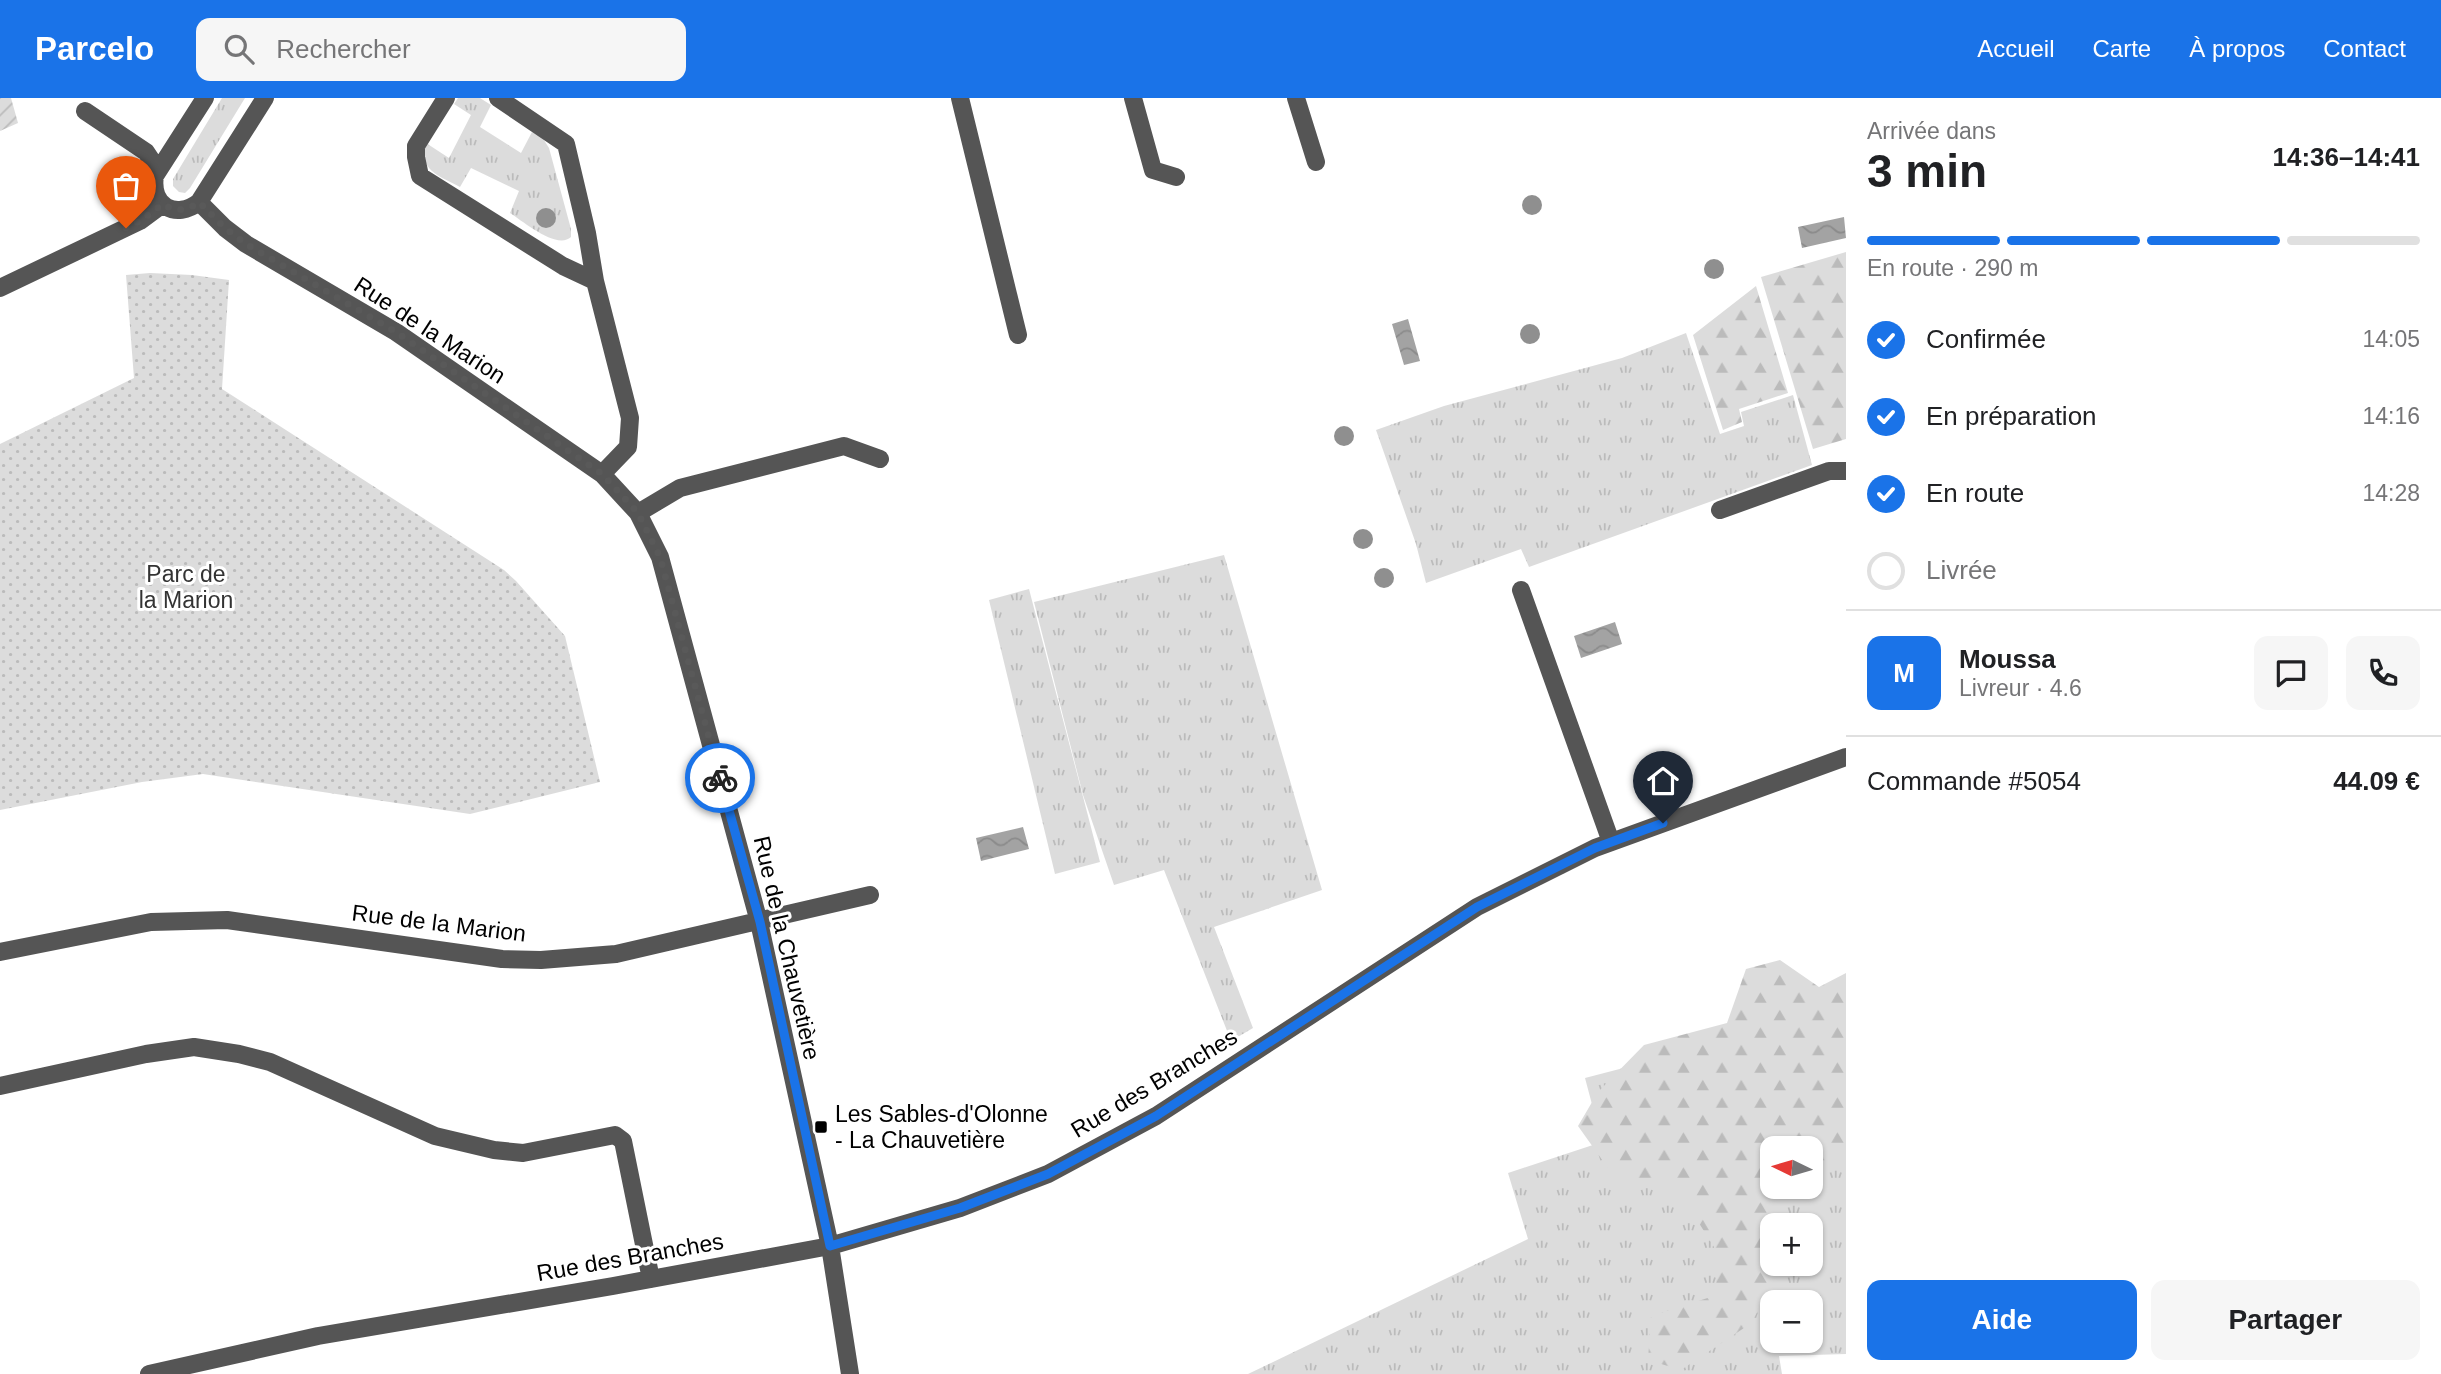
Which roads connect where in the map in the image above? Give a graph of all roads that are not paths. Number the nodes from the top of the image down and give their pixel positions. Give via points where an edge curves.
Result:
1 (205, 98) edge
2 (265, 98) edge
3 (446, 98) edge
4 (498, 98) edge
5 (960, 98) edge
6 (1133, 98) edge
7 (1296, 98) edge
8 (85, 111) dead end
9 (1316, 162) dead end
10 (158, 170) junction
11 (1176, 177) dead end
12 (199, 202) junction
13 (163, 204) junction
14 (595, 281) junction
15 (0, 288) edge
16 (1018, 335) dead end
17 (880, 459) dead end
18 (1846, 471) edge
19 (602, 474) junction
20 (1720, 510) dead end
21 (638, 513) junction
22 (1521, 590) dead end
23 (1846, 757) edge
24 (1611, 842) junction
25 (870, 895) dead end
26 (760, 922) junction
27 (0, 952) edge
28 (0, 1086) edge
29 (830, 1246) junction
30 (651, 1279) junction
31 (149, 1374) edge
32 (850, 1374) edge

1 - 10 street
2 - 12 street
3 - 14 street via 416,146 420,176 563,266
4 - 14 street via 566,144
5 - 16 street
6 - 11 street via 1153,170
7 - 9 street
8 - 10 street via 146,152
10 - 13 street via 155,191
12 - 13 street via 177,211
12 - 19 street, Rue de la Marion via 246,244 396,332
13 - 15 street via 140,221
14 - 19 street via 630,418 628,447
17 - 21 street via 844,446 680,488
18 - 20 street via 1829,471
19 - 21 street, Rue de la Chauvetière
21 - 26 street, Rue de la Chauvetière via 660,557
22 - 24 street
23 - 24 street, Rue des Branches
24 - 29 street, Rue des Branches via 1477,907 1156,1116 1048,1174 960,1208
25 - 26 street, Rue de la Marion
26 - 27 street, Rue de la Marion via 616,954 541,960 502,959 227,920 151,922
26 - 29 street, Rue de la Chauvetière
28 - 30 street via 194,1047 270,1062 435,1136 494,1150 523,1153 615,1135 623,1141
29 - 30 street, Rue des Branches
29 - 32 street, Rue de la Chauvetière
30 - 31 street, Rue des Branches via 318,1336

